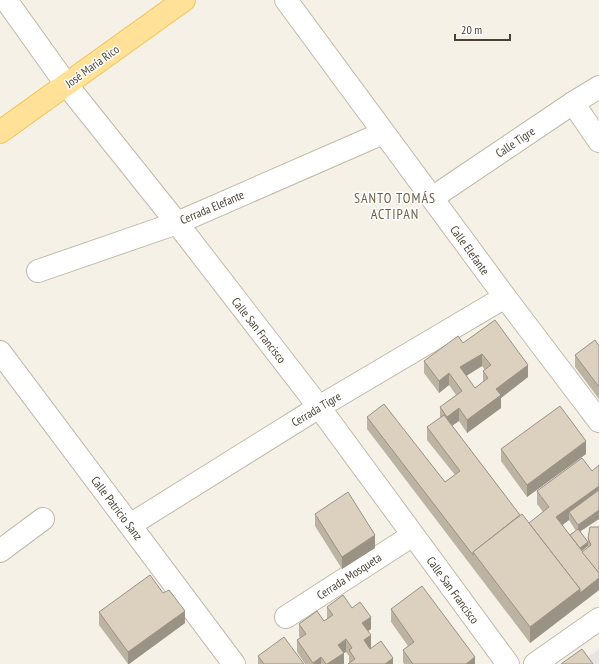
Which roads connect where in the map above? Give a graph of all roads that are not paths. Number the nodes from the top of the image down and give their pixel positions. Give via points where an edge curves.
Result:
1 (6, 0) edge
2 (184, 0) edge
3 (286, 0) edge
4 (66, 84) junction
5 (599, 87) edge
6 (573, 103) junction
7 (0, 132) edge
8 (383, 133) junction
9 (599, 141) edge
10 (432, 198) junction
11 (177, 223) junction
12 (38, 272) dead end
13 (504, 297) junction
14 (0, 352) edge
15 (319, 407) junction
16 (599, 421) edge
17 (43, 519) dead end
18 (130, 525) junction
19 (413, 535) junction
20 (0, 551) edge
21 (286, 617) dead end
22 (599, 619) edge
23 (234, 664) edge
24 (508, 664) edge
25 (535, 664) edge

1 - 4 street, Calle San Francisco
2 - 4 main road, José María Rico
3 - 8 street, Calle Elefante
4 - 7 main road, José María Rico
4 - 11 street, Calle San Francisco
5 - 6 street, Calle Tigre
6 - 9 street
6 - 10 street, Calle Tigre
8 - 10 street, Calle Elefante
8 - 11 street, Cerrada Elefante
10 - 13 street, Calle Elefante
11 - 12 street, Cerrada Elefante
11 - 15 street, Calle San Francisco
13 - 15 street, Cerrada Tigre
13 - 16 street, Calle Elefante
14 - 18 street, Calle Patricio Sanz
15 - 18 street, Cerrada Tigre
15 - 19 street, Calle San Francisco
17 - 20 street
18 - 23 street, Calle Patricio Sanz
19 - 21 street, Cerrada Mosqueta
19 - 24 street, Calle San Francisco
22 - 25 street

